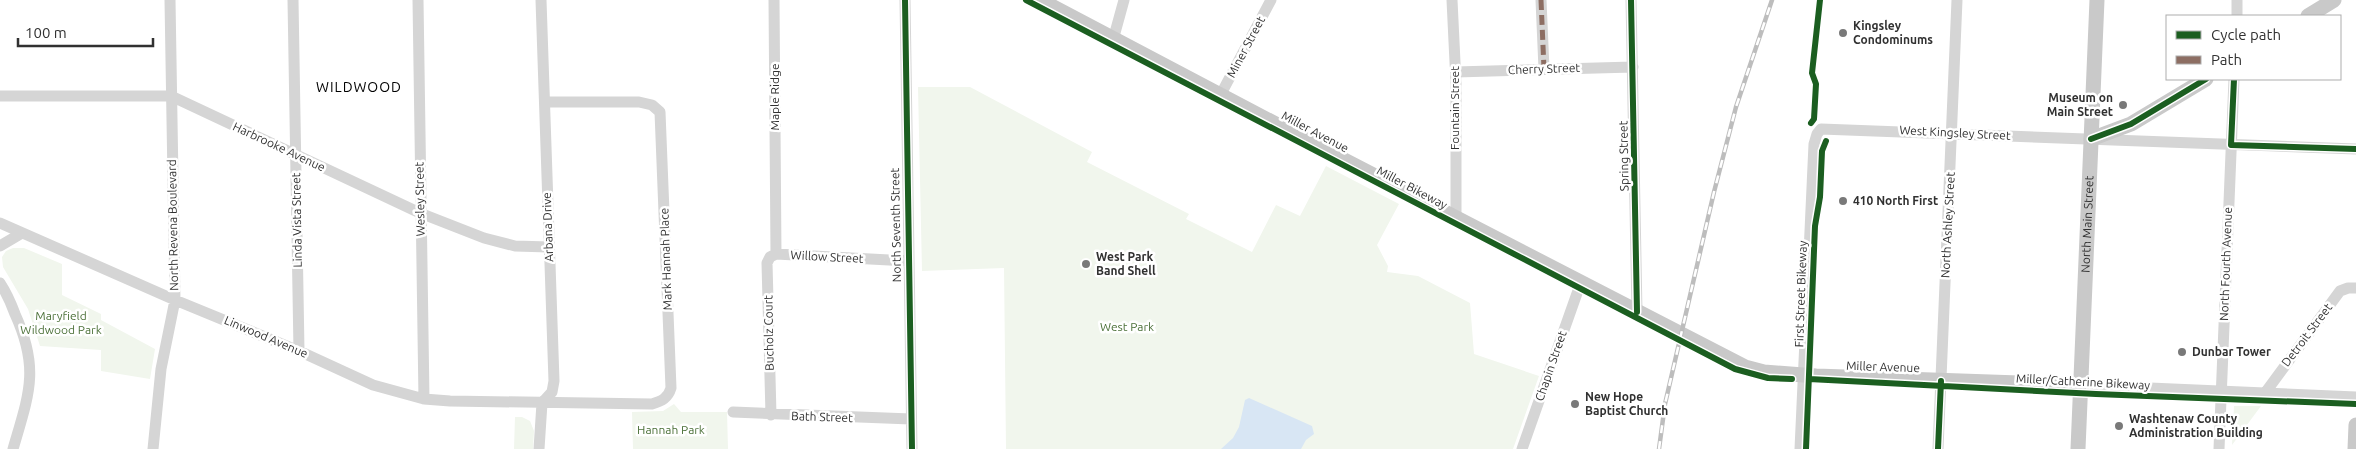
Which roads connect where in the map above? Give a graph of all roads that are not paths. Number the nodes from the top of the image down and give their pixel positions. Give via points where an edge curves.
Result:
1 (170, 0) edge
2 (293, 0) edge
3 (418, 0) edge
4 (541, 0) edge
5 (774, 0) edge
6 (905, 0) edge
7 (1040, 0) edge
8 (1124, 0) edge
9 (1271, 0) edge
10 (1452, 0) edge
11 (1541, 0) edge
12 (1631, 0) edge
13 (1957, 0) edge
14 (2097, 0) edge
15 (2237, 0) edge
16 (2334, 0) edge
17 (2236, 15) edge
18 (2310, 15) edge
19 (1113, 40) junction
20 (1633, 67) junction
21 (1544, 69) junction
22 (1456, 72) junction
23 (2204, 80) edge
24 (2234, 80) edge
25 (1220, 94) junction
26 (0, 96) edge
27 (171, 96) junction
28 (545, 102) junction
29 (1952, 133) junction
30 (2091, 139) junction
31 (2231, 145) junction
32 (2356, 150) edge
33 (296, 154) junction
34 (776, 193) joint
35 (420, 213) junction
36 (1456, 217) junction
37 (0, 223) edge
38 (22, 233) junction
39 (0, 246) edge
40 (549, 247) junction
41 (776, 254) junction
42 (908, 261) junction
43 (0, 282) edge
44 (1581, 282) junction
45 (2356, 288) edge
46 (175, 300) junction
47 (1637, 312) junction
48 (299, 351) junction
49 (1803, 375) junction
50 (1941, 380) junction
51 (2081, 385) junction
52 (2220, 392) junction
53 (2265, 393) junction
54 (2356, 397) edge
55 (424, 399) junction
56 (542, 403) junction
57 (733, 412) dead end
58 (771, 415) junction
59 (911, 419) junction
60 (2356, 425) edge
61 (13, 449) edge
62 (153, 449) edge
63 (539, 449) edge
64 (912, 449) edge
65 (1522, 449) edge
66 (1800, 449) edge
67 (1938, 449) edge
68 (2078, 449) edge
69 (2219, 449) edge
70 (2355, 449) edge

1 - 27 street, North Revena Boulevard
2 - 33 street, Linda Vista Street
3 - 35 street, Wesley Street
4 - 28 street, Arbana Drive
5 - 34 street, Maple Ridge
6 - 42 street, North Seventh Street
7 - 19 main road, Miller Avenue
8 - 19 street
9 - 25 street, Miner Street
10 - 22 street, Fountain Street
11 - 21 street
12 - 20 street, Spring Street
13 - 29 street, North Ashley Street
14 - 30 main road, North Main Street
15 - 17 street
16 - 18 main road
19 - 25 main road, Miller Avenue
20 - 21 street, Cherry Street
20 - 47 street, Spring Street
21 - 22 street, Cherry Street
22 - 36 street, Fountain Street
23 - 30 main road via 2131,124
24 - 31 street, North Fourth Avenue
25 - 36 main road, Miller Avenue
26 - 27 street, Harbrooke Avenue
27 - 33 street, Harbrooke Avenue
27 - 46 street, North Revena Boulevard
28 - 40 street, Arbana Drive
28 - 56 street, Mark Hannah Place via 640,102 652,105 660,112 671,388 665,399 652,404
29 - 30 street, West Kingsley Street
29 - 49 street, West Kingsley Street via 1820,130 1814,144
29 - 50 street, North Ashley Street
30 - 31 street, West Kingsley Street
30 - 51 main road, North Main Street
31 - 32 street, West Kingsley Street
31 - 52 street, North Fourth Avenue
33 - 35 street, Harbrooke Avenue
33 - 48 street, Linda Vista Street
34 - 41 street, Willow Street
35 - 40 street, Harbrooke Avenue via 484,238 515,246
35 - 55 street, Wesley Street
36 - 44 main road, Miller Avenue
37 - 38 street, Linwood Avenue
38 - 39 street
38 - 46 street, Linwood Avenue
40 - 56 street, Arbana Drive via 554,381 552,392
41 - 42 street, Willow Street
41 - 58 street, Bucholz Court via 768,263
42 - 59 street, North Seventh Street
43 - 61 street via 26,337 30,358 30,383
44 - 47 main road, Miller Avenue
44 - 65 street, Chapin Street
45 - 53 street, Detroit Street via 2340,291
46 - 48 street, Linwood Avenue
46 - 62 street, North Revena Boulevard via 161,369
47 - 49 main road, Miller Avenue via 1744,367
48 - 55 street, Linwood Avenue via 373,385
49 - 50 main road, Miller Avenue
49 - 66 street
50 - 51 main road, Miller Avenue
50 - 67 street, North Ashley Street
51 - 52 street
51 - 68 main road, North Main Street
52 - 53 street
52 - 69 street, North Fourth Avenue
53 - 54 street
55 - 56 street, Linwood Avenue
56 - 63 street, Arbana Drive
57 - 58 street, Bath Street
58 - 59 street, Bath Street
59 - 64 street, North Seventh Street
60 - 70 main road

